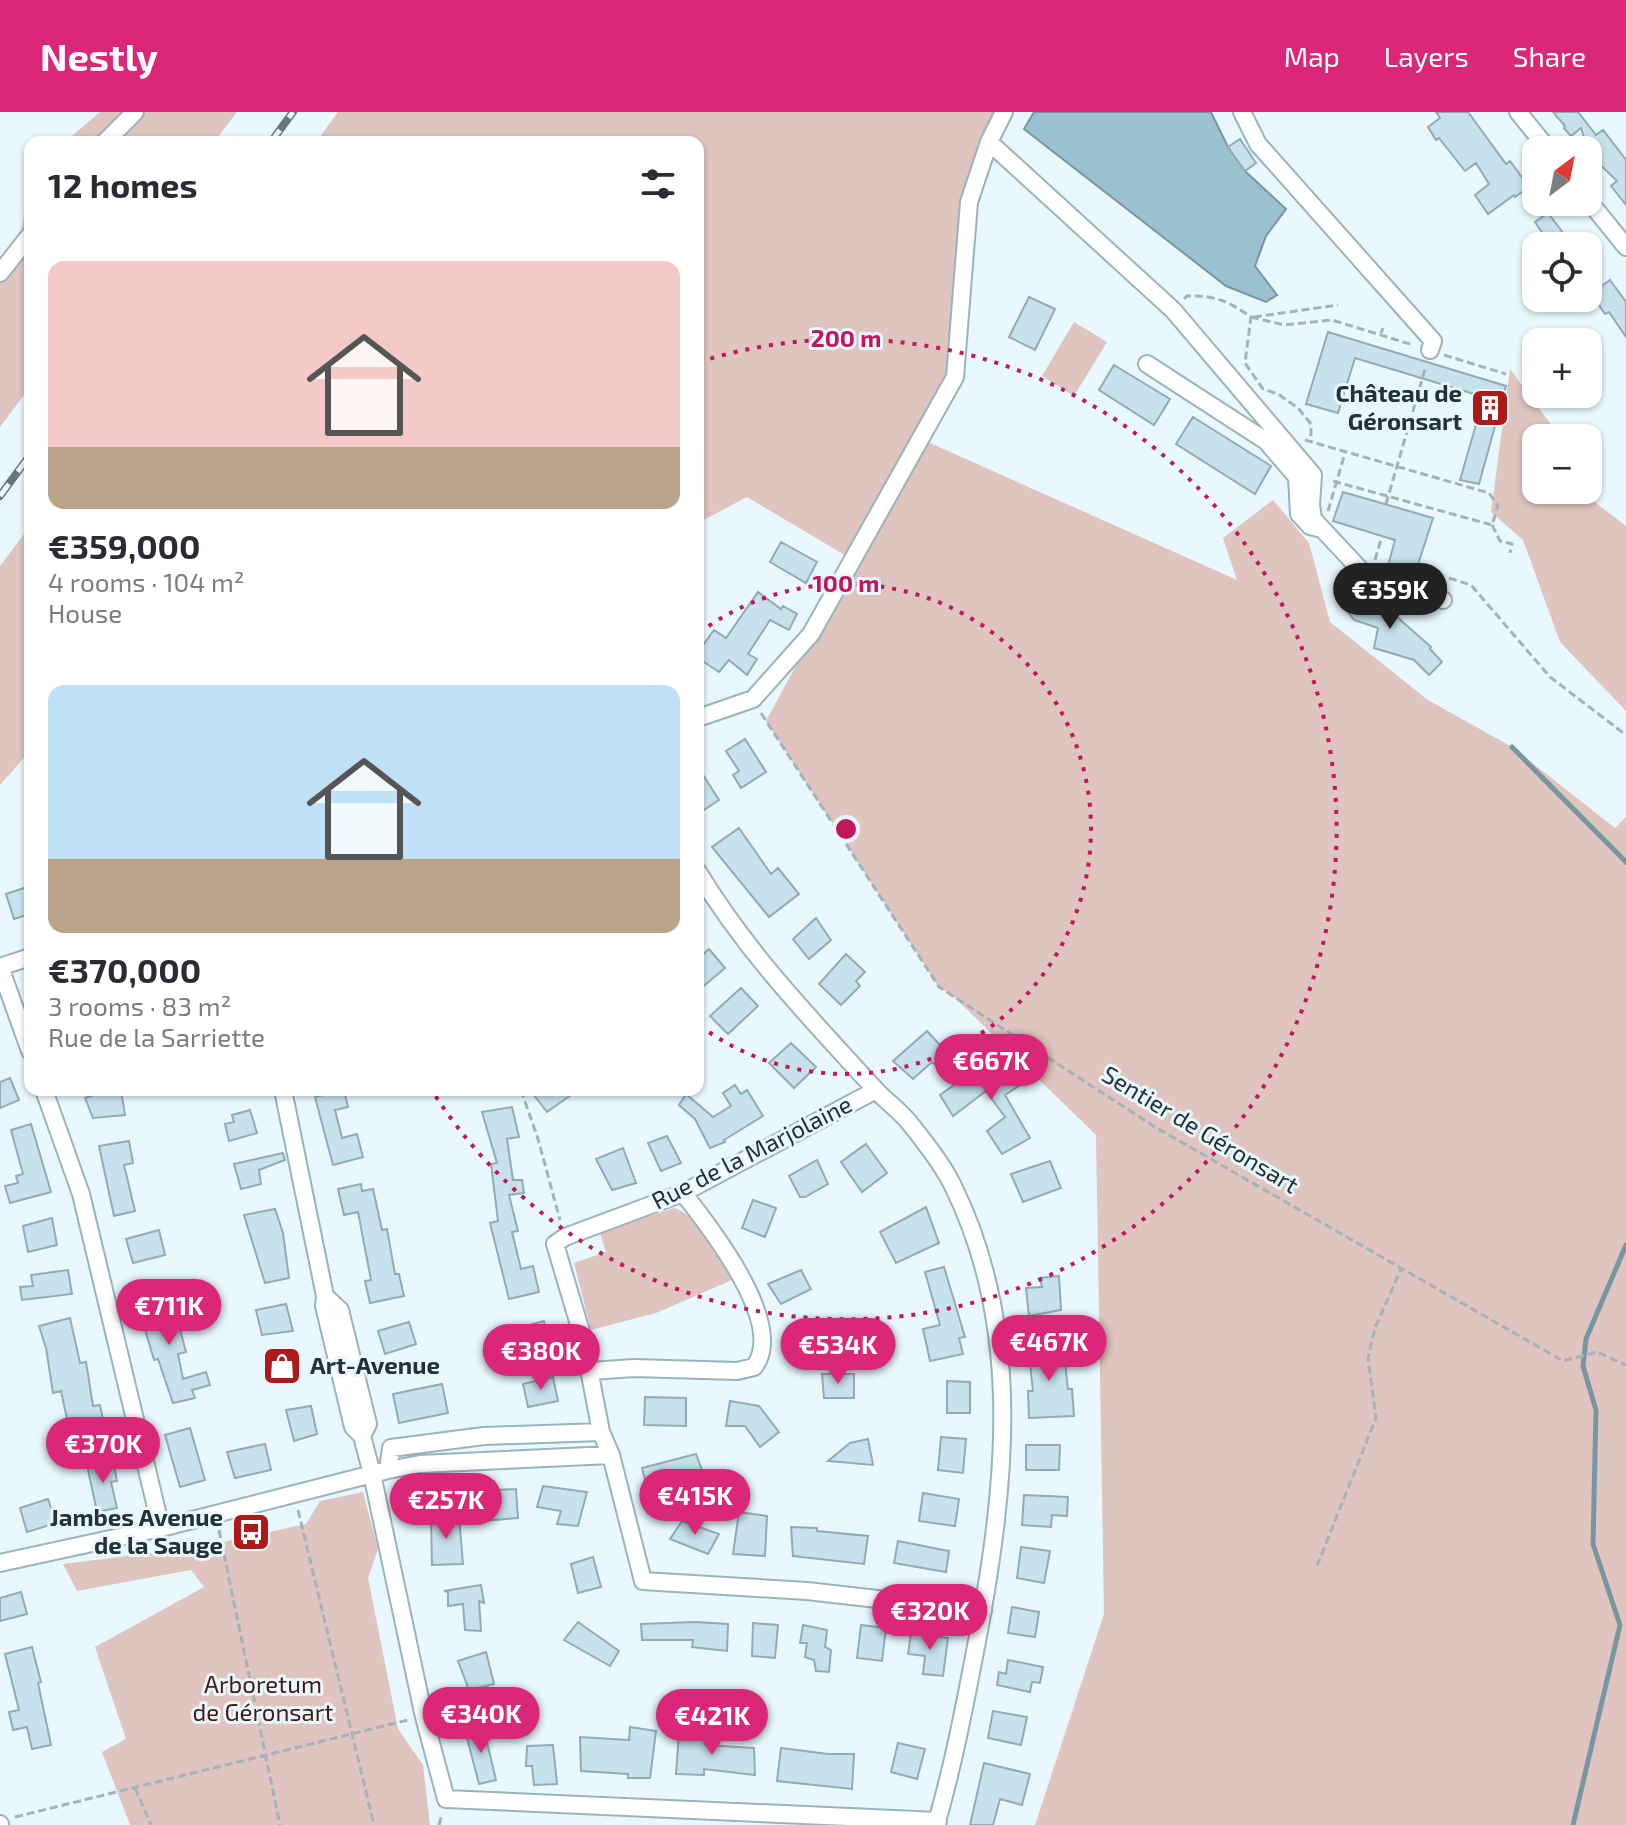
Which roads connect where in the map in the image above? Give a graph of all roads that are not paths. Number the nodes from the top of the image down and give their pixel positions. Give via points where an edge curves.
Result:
1 (135, 112) edge
2 (1004, 112) edge
3 (1242, 112) edge
4 (1518, 112) edge
5 (111, 136) edge
6 (1538, 136) edge
7 (989, 142) junction
8 (1601, 216) edge
9 (24, 243) edge
10 (1626, 247) edge
11 (0, 273) edge
12 (1430, 350) road end
13 (1147, 364) dead end
14 (1323, 530) junction
15 (1443, 600) dead end
16 (704, 716) edge
17 (704, 882) edge
18 (24, 959) edge
19 (0, 967) edge
20 (24, 1034) edge
21 (876, 1090) junction
22 (46, 1096) edge
23 (284, 1096) edge
24 (683, 1193) junction
25 (591, 1371) junction
26 (601, 1432) junction
27 (611, 1455) junction
28 (380, 1472) junction
29 (161, 1528) junction
30 (0, 1563) edge
31 (983, 1611) junction
32 (937, 1823) edge

1 - 5 street
2 - 7 street
3 - 12 street via 1258,144 1433,341
4 - 6 street
7 - 14 street via 1173,310 1313,475 1313,519
7 - 16 street via 969,202 955,377 811,634 753,699
8 - 10 street
9 - 11 street
13 - 14 street via 1266,441 1297,477 1299,514
14 - 15 street via 1370,580
17 - 21 street via 778,985
18 - 19 street
19 - 20 street
21 - 24 street, Rue de la Marjolaine
21 - 31 street via 910,1123 952,1183 979,1247 996,1317 1003,1408 1000,1484
22 - 29 street via 81,1194
23 - 28 street via 325,1296 340,1310 368,1424 362,1436
24 - 25 street, Rue de la Marjolaine via 555,1244
24 - 25 street via 741,1276 764,1346 761,1359 754,1367 737,1371
25 - 26 street
26 - 27 street
26 - 28 street via 484,1436 391,1448
27 - 28 street via 420,1464
27 - 31 street via 643,1581 807,1591
28 - 29 street
28 - 32 street via 424,1717 446,1799
29 - 30 street
31 - 32 street

